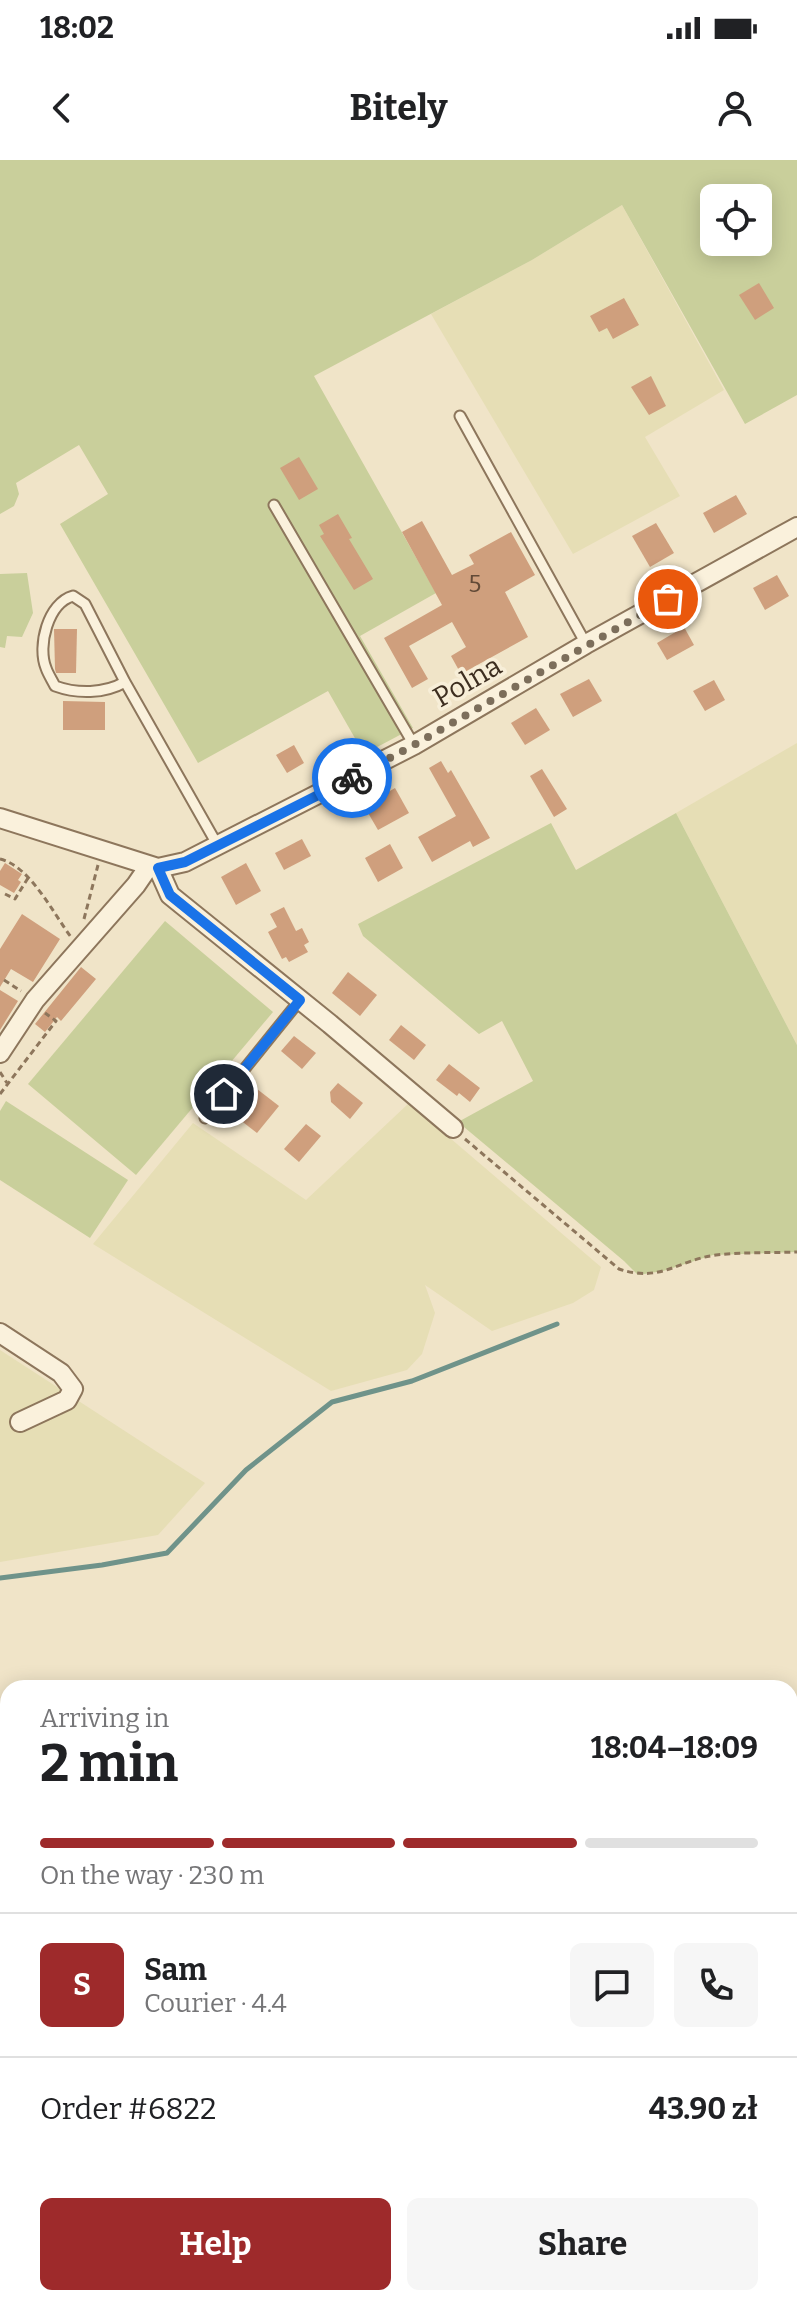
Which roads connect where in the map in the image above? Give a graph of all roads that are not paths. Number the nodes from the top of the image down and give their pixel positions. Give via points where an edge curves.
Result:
1 (460, 416) dead end
2 (274, 505) dead end
3 (797, 527) edge
4 (586, 644) junction
5 (125, 682) junction
6 (414, 745) junction
7 (0, 818) edge
8 (218, 846) junction
9 (154, 867) junction
10 (300, 1000) junction
11 (0, 1053) edge
12 (205, 1118) dead end
13 (453, 1128) road end
14 (0, 1333) edge
15 (20, 1422) dead end

1 - 4 lane
2 - 6 lane
3 - 4 street, Polna
4 - 6 street, Polna
5 - 5 lane via 85,604 73,596 63,599 49,618 45,643 44,666 55,686 73,692 114,689
5 - 8 lane
6 - 8 street, Polna
7 - 9 street
8 - 9 street, Polna via 185,862
9 - 10 street via 170,895
9 - 11 street via 33,1002
10 - 12 lane
10 - 13 street
14 - 15 street via 61,1373 73,1389 67,1400

